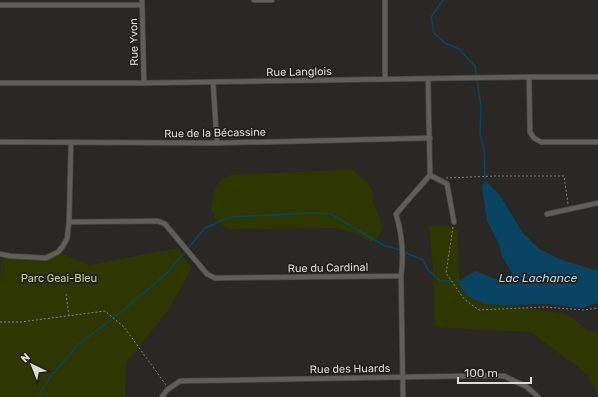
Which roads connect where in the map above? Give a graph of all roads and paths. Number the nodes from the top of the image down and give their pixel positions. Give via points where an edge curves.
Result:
1 (254, 0) edge
2 (272, 0) edge
3 (385, 0) edge
4 (142, 2) edge
5 (0, 5) edge
6 (530, 77) junction
7 (598, 77) edge
8 (428, 78) junction
9 (385, 79) junction
10 (213, 82) junction
11 (0, 83) edge
12 (144, 83) junction
13 (430, 138) junction
14 (0, 142) edge
15 (598, 142) edge
16 (72, 143) junction
17 (217, 143) junction
18 (430, 175) junction
19 (436, 178) junction
20 (598, 203) edge
21 (568, 209) junction
22 (547, 214) dead end
23 (69, 222) junction
24 (454, 222) joint
25 (0, 254) edge
26 (401, 276) junction
27 (66, 294) dead end
28 (598, 308) edge
29 (69, 316) junction
30 (0, 322) edge
31 (402, 378) junction
32 (169, 389) junction
33 (162, 397) edge
34 (403, 397) edge
35 (538, 397) edge

1 - 2 street
3 - 9 street
4 - 5 street
4 - 12 street, Rue Yvon
6 - 7 street, Rue Langlois
6 - 8 street, Rue Langlois
6 - 15 street via 530,132 534,138 541,142
8 - 9 street, Rue Langlois
8 - 13 street
9 - 10 street, Rue Langlois
10 - 12 street, Rue Langlois
10 - 17 street
11 - 12 street, Rue Langlois
13 - 17 street, Rue de la Bécassine
13 - 18 street
14 - 16 street, Rue de la Bécassine
16 - 17 street, Rue de la Bécassine
16 - 23 street
18 - 19 street
18 - 26 street via 396,214 403,258
19 - 21 path via 564,176
19 - 24 street via 448,184
20 - 21 street
21 - 22 street
23 - 25 street via 67,239 58,252 46,258
23 - 26 street, Rue du Cardinal via 158,221 165,224 207,274 215,278
24 - 28 path via 446,273 464,299 479,310
26 - 31 street
27 - 29 path
29 - 30 path
29 - 32 path via 105,311 124,327
31 - 32 street, Rue des Huards via 180,381
31 - 34 street
31 - 35 street, Rue des Huards via 504,376 527,387
32 - 33 street, Rue des Huards

